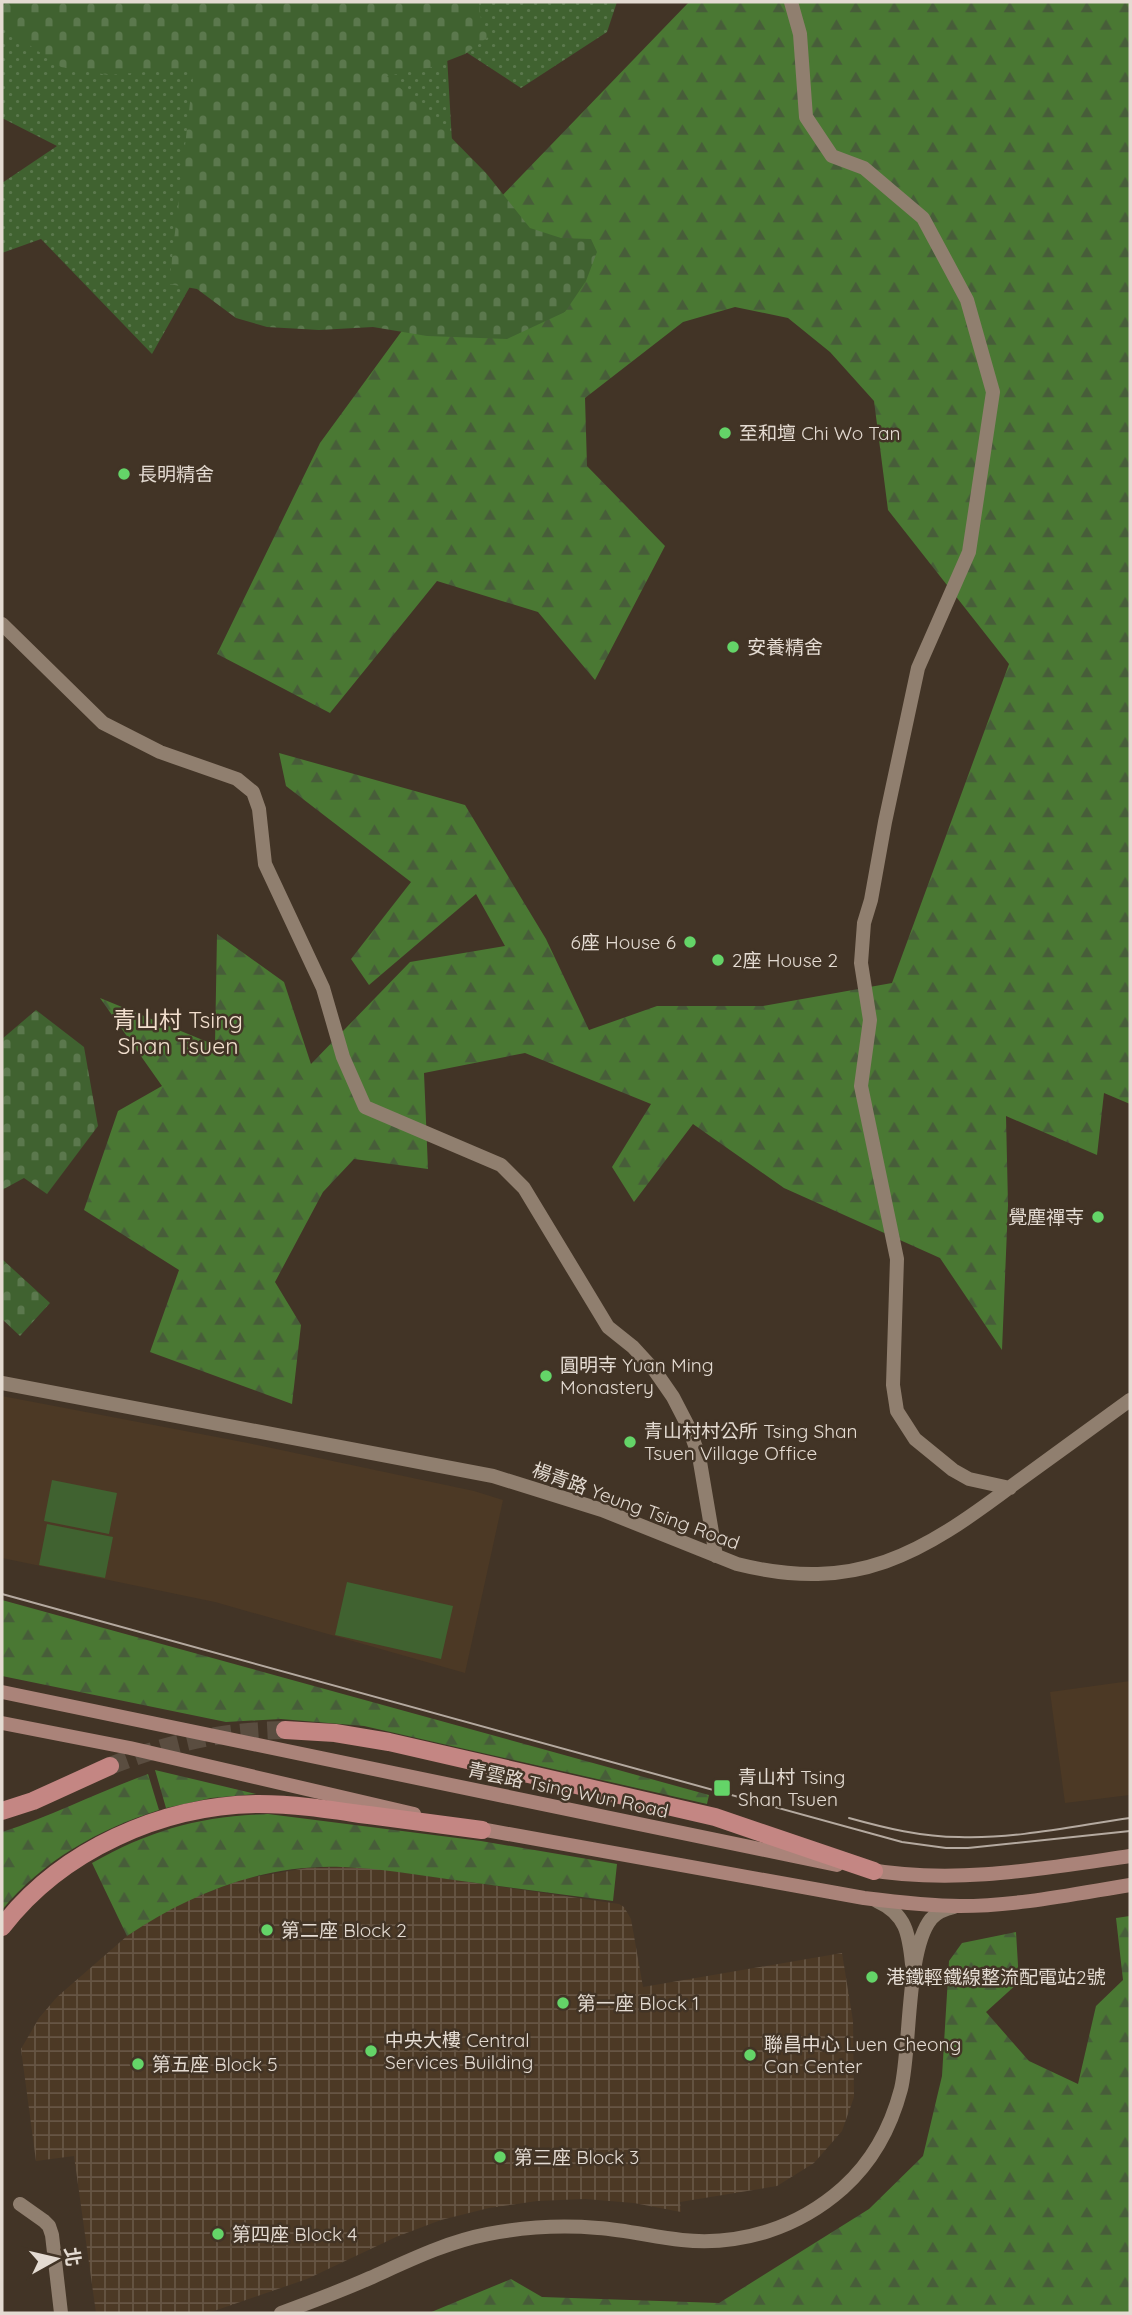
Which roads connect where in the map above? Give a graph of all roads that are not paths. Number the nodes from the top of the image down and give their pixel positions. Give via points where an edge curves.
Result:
1 (791, 2) edge
2 (2, 624) edge
3 (2, 1383) edge
4 (1130, 1399) edge
5 (1010, 1488) junction
6 (716, 1556) junction
7 (2, 1692) edge
8 (2, 1723) edge
9 (285, 1730) tunnel mouth
10 (110, 1766) tunnel mouth
11 (2, 1811) edge
12 (482, 1830) junction
13 (1130, 1856) edge
14 (874, 1871) junction
15 (1130, 1885) edge
16 (873, 1899) junction
17 (961, 1906) junction
18 (2, 1927) edge
19 (913, 1979) junction
20 (20, 2204) dead end
21 (61, 2313) edge
22 (281, 2313) edge

1 - 5 street via 800,34 806,117 832,156 864,168 923,218 967,300 993,392 969,552 918,668 864,923 862,963 870,1020 861,1086 897,1259 893,1385 897,1411 915,1439 953,1470 969,1479
2 - 6 street via 103,723 160,752 248,786 258,809 265,864 323,988 343,1058 365,1107 501,1165 524,1188 608,1326 655,1371 678,1407 699,1456
3 - 6 street, 楊青路 Yeung Tsing Road via 493,1476 590,1506
4 - 5 street, 楊青路 Yeung Tsing Road
5 - 6 street, 楊青路 Yeung Tsing Road via 919,1549 862,1568 780,1573
7 - 14 main road, 青雲路 Tsing Wun Road
8 - 12 main road
9 - 14 main road via 376,1740 715,1816
10 - 11 main road
12 - 16 main road
12 - 18 main road via 300,1806 248,1805 199,1811 133,1830 80,1857 34,1891
13 - 14 main road, 青雲路 Tsing Wun Road via 963,1877
15 - 17 main road
16 - 17 main road
16 - 19 street via 894,1910 903,1921
17 - 19 street via 938,1913 928,1923
19 - 22 street via 904,2074 887,2129 857,2175 830,2199 792,2222 727,2240 682,2240 570,2226 486,2234 425,2253
20 - 21 street via 49,2226

